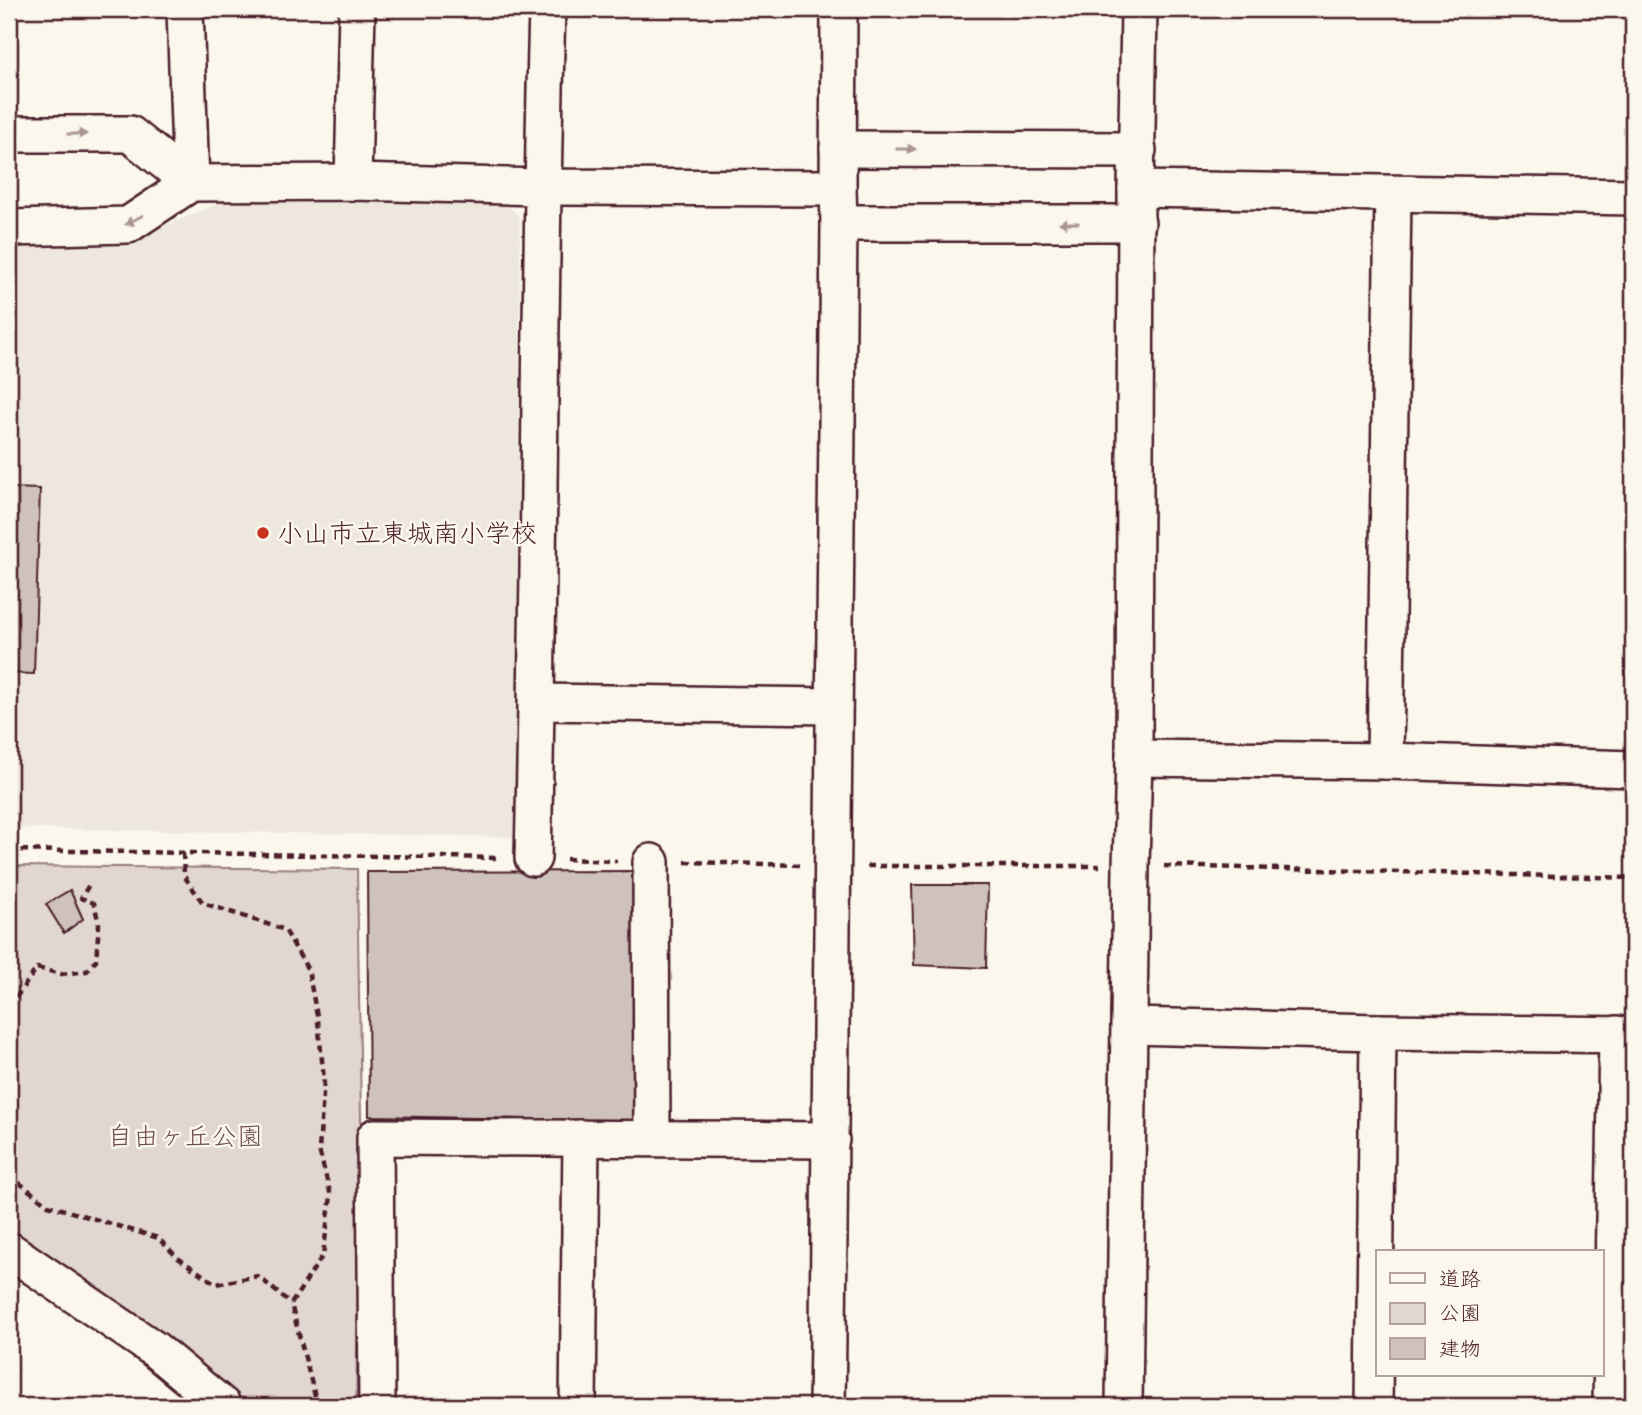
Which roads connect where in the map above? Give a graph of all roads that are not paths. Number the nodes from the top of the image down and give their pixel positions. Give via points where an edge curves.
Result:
1 (186, 9) edge
2 (357, 9) edge
3 (547, 9) edge
4 (839, 9) edge
5 (1139, 9) edge
6 (9, 134) edge
7 (838, 149) junction
8 (1138, 150) junction
9 (353, 181) junction
10 (191, 183) junction
11 (542, 187) junction
12 (838, 188) junction
13 (1392, 194) junction
14 (1633, 197) edge
15 (1137, 206) junction
16 (839, 223) junction
17 (9, 228) edge
18 (537, 702) junction
19 (834, 706) junction
20 (1134, 758) junction
21 (1385, 761) junction
22 (1633, 769) edge
23 (533, 858) road end
24 (651, 862) road end
25 (1129, 1026) junction
26 (1378, 1032) junction
27 (1625, 1035) edge
28 (581, 1138) junction
29 (652, 1138) junction
30 (831, 1140) junction
31 (9, 1250) edge
32 (223, 1406) edge
33 (377, 1406) edge
34 (578, 1406) edge
35 (827, 1406) edge
36 (1124, 1406) edge
37 (1374, 1406) edge
38 (1611, 1406) edge

1 - 10 street
2 - 9 street
3 - 11 street
4 - 7 street
5 - 8 street
6 -> 10 street via 130,134
7 -> 8 street
7 - 12 street
8 - 15 street
9 - 10 street
9 - 11 street
10 -> 17 street via 128,225
11 - 12 street
11 - 18 street
12 - 16 street
13 - 14 street
13 - 15 street
13 - 21 street
15 -> 16 street
15 - 20 street
16 - 19 street
18 - 19 street
18 - 23 street
19 - 30 street
20 - 21 street
20 - 25 street
21 - 22 street
24 - 29 street
25 - 26 street
25 - 36 street
26 - 27 street
26 - 37 street
27 - 38 street
28 - 29 street
28 - 33 street via 375,1137
28 - 34 street
29 - 30 street
30 - 35 street
31 - 32 street via 154,1349

